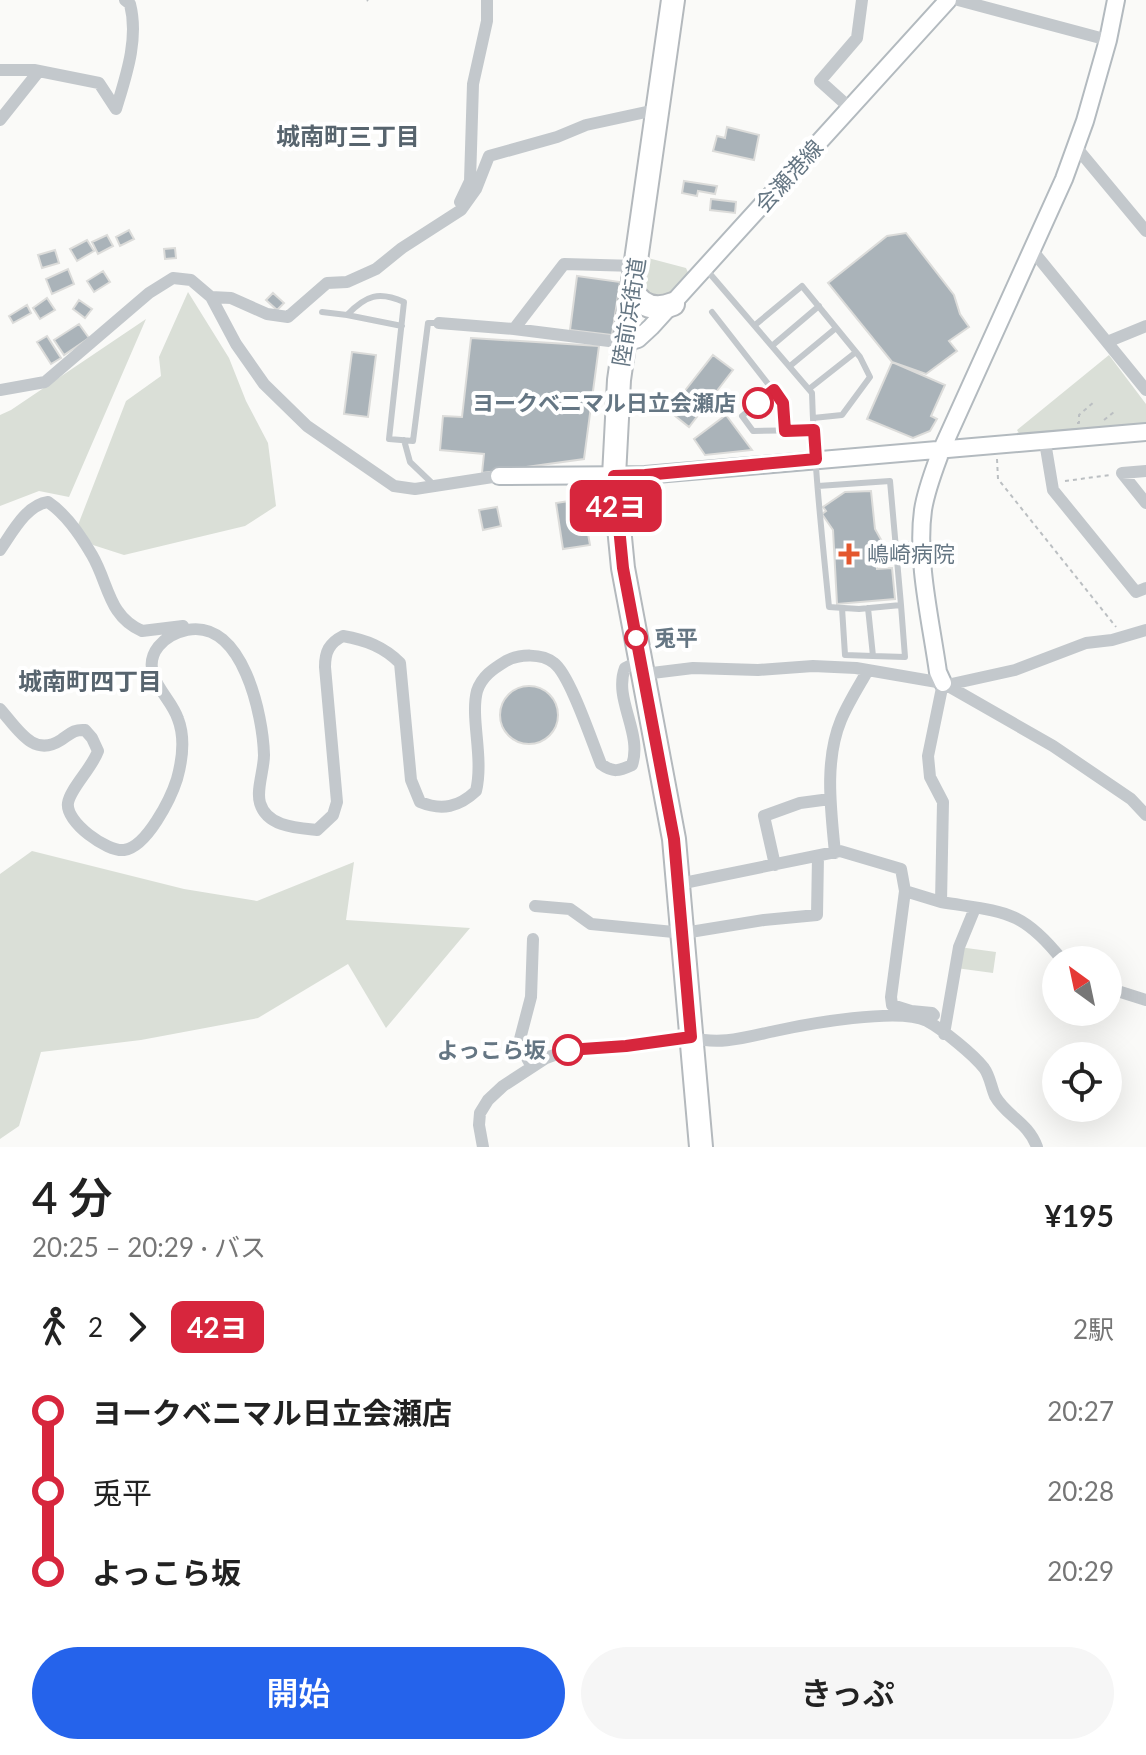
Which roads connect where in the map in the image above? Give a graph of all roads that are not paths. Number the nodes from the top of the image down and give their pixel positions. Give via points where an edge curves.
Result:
1 (125, 0) edge
2 (487, 0) edge
3 (673, 0) edge
4 (862, 0) edge
5 (948, 0) edge
6 (958, 0) edge
7 (1116, 0) edge
8 (1108, 40) junction
9 (0, 70) edge
10 (39, 71) junction
11 (850, 108) junction
12 (660, 109) junction
13 (0, 120) edge
14 (1076, 147) junction
15 (453, 215) junction
16 (1146, 231) edge
17 (1032, 250) junction
18 (636, 266) junction
19 (705, 268) junction
20 (632, 289) junction
21 (211, 297) junction
22 (673, 304) junction
23 (819, 306) junction
24 (322, 312) dead end
25 (712, 312) dead end
26 (347, 315) junction
27 (439, 323) joint
28 (755, 325) junction
29 (402, 326) junction
30 (836, 328) junction
31 (514, 329) junction
32 (1144, 330) edge
33 (1107, 342) junction
34 (625, 343) junction
35 (773, 345) junction
36 (856, 352) junction
37 (790, 366) junction
38 (809, 389) junction
39 (0, 390) edge
40 (774, 390) junction
41 (1146, 390) edge
42 (813, 418) junction
43 (814, 430) junction
44 (785, 431) junction
45 (1146, 432) edge
46 (404, 440) junction
47 (1045, 442) junction
48 (941, 451) junction
49 (816, 459) junction
50 (1146, 471) edge
51 (499, 476) joint
52 (614, 476) junction
53 (434, 485) junction
54 (818, 486) junction
55 (1146, 503) edge
56 (0, 550) edge
57 (1146, 588) edge
58 (901, 605) junction
59 (842, 608) junction
60 (868, 608) junction
61 (1146, 630) edge
62 (215, 634) junction
63 (873, 656) junction
64 (642, 667) junction
65 (868, 670) junction
66 (945, 684) junction
67 (0, 709) edge
68 (830, 799) junction
69 (1146, 815) edge
70 (835, 853) junction
71 (818, 856) junction
72 (775, 865) junction
73 (679, 884) junction
74 (905, 891) junction
75 (941, 902) junction
76 (535, 906) dead end
77 (975, 908) junction
78 (684, 933) junction
79 (533, 939) dead end
80 (1050, 946) edge
81 (1122, 992) edge
82 (1146, 1000) edge
83 (925, 1020) junction
84 (944, 1034) junction
85 (691, 1037) junction
86 (532, 1067) junction
87 (483, 1147) edge
88 (701, 1147) edge
89 (1037, 1147) edge

1 - 10 street via 134,18 130,63 116,109 99,83
2 - 15 street via 473,84 470,181
3 - 12 highway, 陸前浜街道
4 - 11 street via 857,38 820,81
5 - 11 street, 会瀬港線
6 - 8 street
7 - 8 street
8 - 14 street
9 - 10 street
10 - 13 street
11 - 19 street, 会瀬港線
12 - 15 street via 586,125 489,156 476,189
12 - 18 highway, 陸前浜街道
14 - 16 street
14 - 17 street
15 - 21 street via 376,269 347,282 327,283 288,317 231,298
17 - 33 street
17 - 48 street
18 - 20 highway, 陸前浜街道
18 - 31 street via 564,264
19 - 22 street, 会瀬港線
19 - 28 lane
20 - 22 highway via 647,306
20 - 34 highway, 陸前浜街道
21 - 39 street via 191,280 173,278 45,382
21 - 53 street via 264,384 307,426 394,486
22 - 34 street, 会瀬港線 via 644,335
23 - 28 lane via 802,286
23 - 30 lane
23 - 35 lane
24 - 26 lane
25 - 40 lane
26 - 29 lane
26 - 29 lane via 360,301 385,294 404,302
27 - 31 street
27 - 46 lane via 428,323 413,441
28 - 35 lane
29 - 46 lane via 389,439
30 - 36 lane
30 - 37 lane
31 - 34 street
32 - 33 street
33 - 41 street
34 - 52 highway, 陸前浜街道
35 - 37 lane
36 - 38 lane
36 - 42 lane via 870,377 842,415
37 - 38 lane
38 - 42 lane
40 - 44 lane via 783,403
40 - 44 lane via 742,416 753,431
42 - 43 lane
43 - 44 lane
43 - 49 lane
45 - 47 street
46 - 53 lane via 410,462
47 - 48 street
47 - 57 street via 1053,490 1136,592
48 - 49 street
48 - 66 street via 927,491 922,530 938,672
49 - 52 street
49 - 54 lane
50 - 55 street via 1122,473
51 - 52 street
51 - 53 street
52 - 64 highway, 陸前浜街道 via 623,568
54 - 58 lane via 890,481
54 - 59 lane via 829,607
56 - 62 street via 31,510 48,502 93,556 121,617 142,631 197,624
58 - 60 lane
58 - 63 lane via 905,657
59 - 60 lane
59 - 63 lane via 845,655
60 - 63 lane
61 - 66 street via 1086,643 1015,670
62 - 64 street via 240,662 258,704 264,733 260,803 277,822 317,830 333,815 337,802 325,655 343,636 388,651 400,663 411,780 420,802 433,807 457,804 476,791 476,696 489,671 512,658 542,657 554,663 565,676 601,764 618,772 632,765 635,756 621,679 625,668
62 - 67 street via 188,630 158,644 153,655 154,678 180,721 182,750 164,811 136,845 124,850 110,848 82,829 67,805 98,751 85,730 77,729 48,747 37,746
64 - 65 street
64 - 73 highway, 陸前浜街道
65 - 66 street
65 - 68 street via 841,721
66 - 69 street via 1053,746
66 - 75 street via 928,756 930,777 943,802
68 - 70 street
68 - 72 street via 764,816
70 - 71 street
70 - 74 street via 901,869
71 - 72 street
71 - 78 street via 817,915
72 - 73 street
73 - 78 highway, 陸前浜街道
74 - 75 street
74 - 83 street via 892,1005 934,1015
75 - 77 street
76 - 78 street via 570,909 591,924
77 - 80 street via 1017,916
77 - 84 street via 959,947
78 - 85 highway, 陸前浜街道
79 - 86 street via 531,997 520,1039
81 - 82 street
83 - 84 street
83 - 85 street via 841,1020 733,1041
84 - 89 street via 985,1069 996,1098 1029,1130
85 - 86 street via 557,1052
85 - 88 highway, 陸前浜街道
86 - 87 street via 503,1086 480,1113

